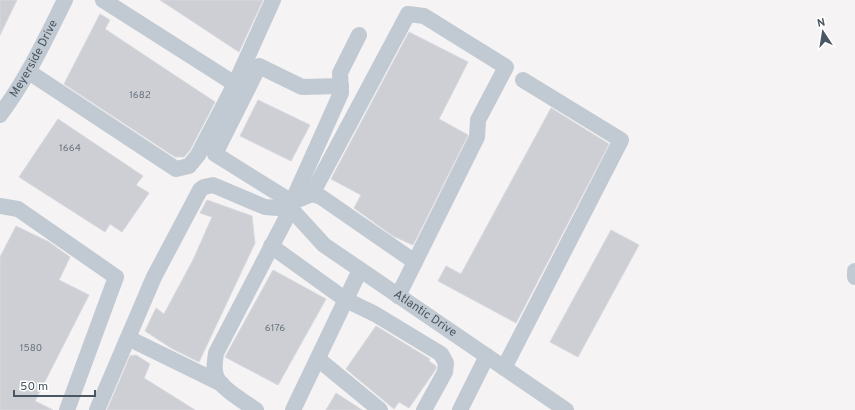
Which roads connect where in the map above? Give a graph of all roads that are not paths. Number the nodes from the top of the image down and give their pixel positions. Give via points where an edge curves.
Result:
1 (65, 0) edge
2 (103, 0) edge
3 (273, 0) edge
4 (359, 35) dead end
5 (29, 72) junction
6 (523, 80) dead end
7 (235, 84) junction
8 (341, 86) junction
9 (0, 115) edge
10 (312, 194) junction
11 (291, 205) junction
12 (0, 206) edge
13 (271, 246) junction
14 (415, 262) junction
15 (360, 270) junction
16 (855, 271) edge
17 (855, 277) edge
18 (398, 296) junction
19 (346, 300) junction
20 (128, 338) junction
21 (487, 356) junction
22 (318, 359) junction
23 (504, 368) junction
24 (222, 384) junction
25 (67, 410) edge
26 (97, 410) edge
27 (256, 410) edge
28 (293, 410) edge
29 (380, 410) edge
30 (424, 410) edge
31 (460, 410) edge
32 (566, 410) edge

1 - 5 street, Meyerside Drive
2 - 7 street
3 - 7 street
4 - 8 street via 340,73
5 - 7 street via 176,169 189,166 198,155
5 - 9 street, Meyerside Drive
6 - 23 street via 621,140
8 - 11 street via 341,93
8 - 11 street, Atlantic Drive via 302,87 259,66 215,154
10 - 11 street
10 - 14 street
10 - 14 street via 408,14 424,16 506,67 478,120 477,137
11 - 13 street
11 - 15 street, Atlantic Drive via 324,245
11 - 20 street via 265,206 213,185 200,190 154,277
12 - 25 street via 18,209 116,277
13 - 19 street
13 - 24 street via 216,353 216,378
14 - 18 street
15 - 18 street, Atlantic Drive
15 - 19 street
16 - 17 street
18 - 21 street, Atlantic Drive
19 - 22 street
19 - 30 street via 376,314 441,354 446,363 445,372
20 - 24 street
20 - 26 street
21 - 23 street, Atlantic Drive
21 - 31 street
22 - 28 street
22 - 29 street
23 - 32 street, Atlantic Drive
24 - 27 street

